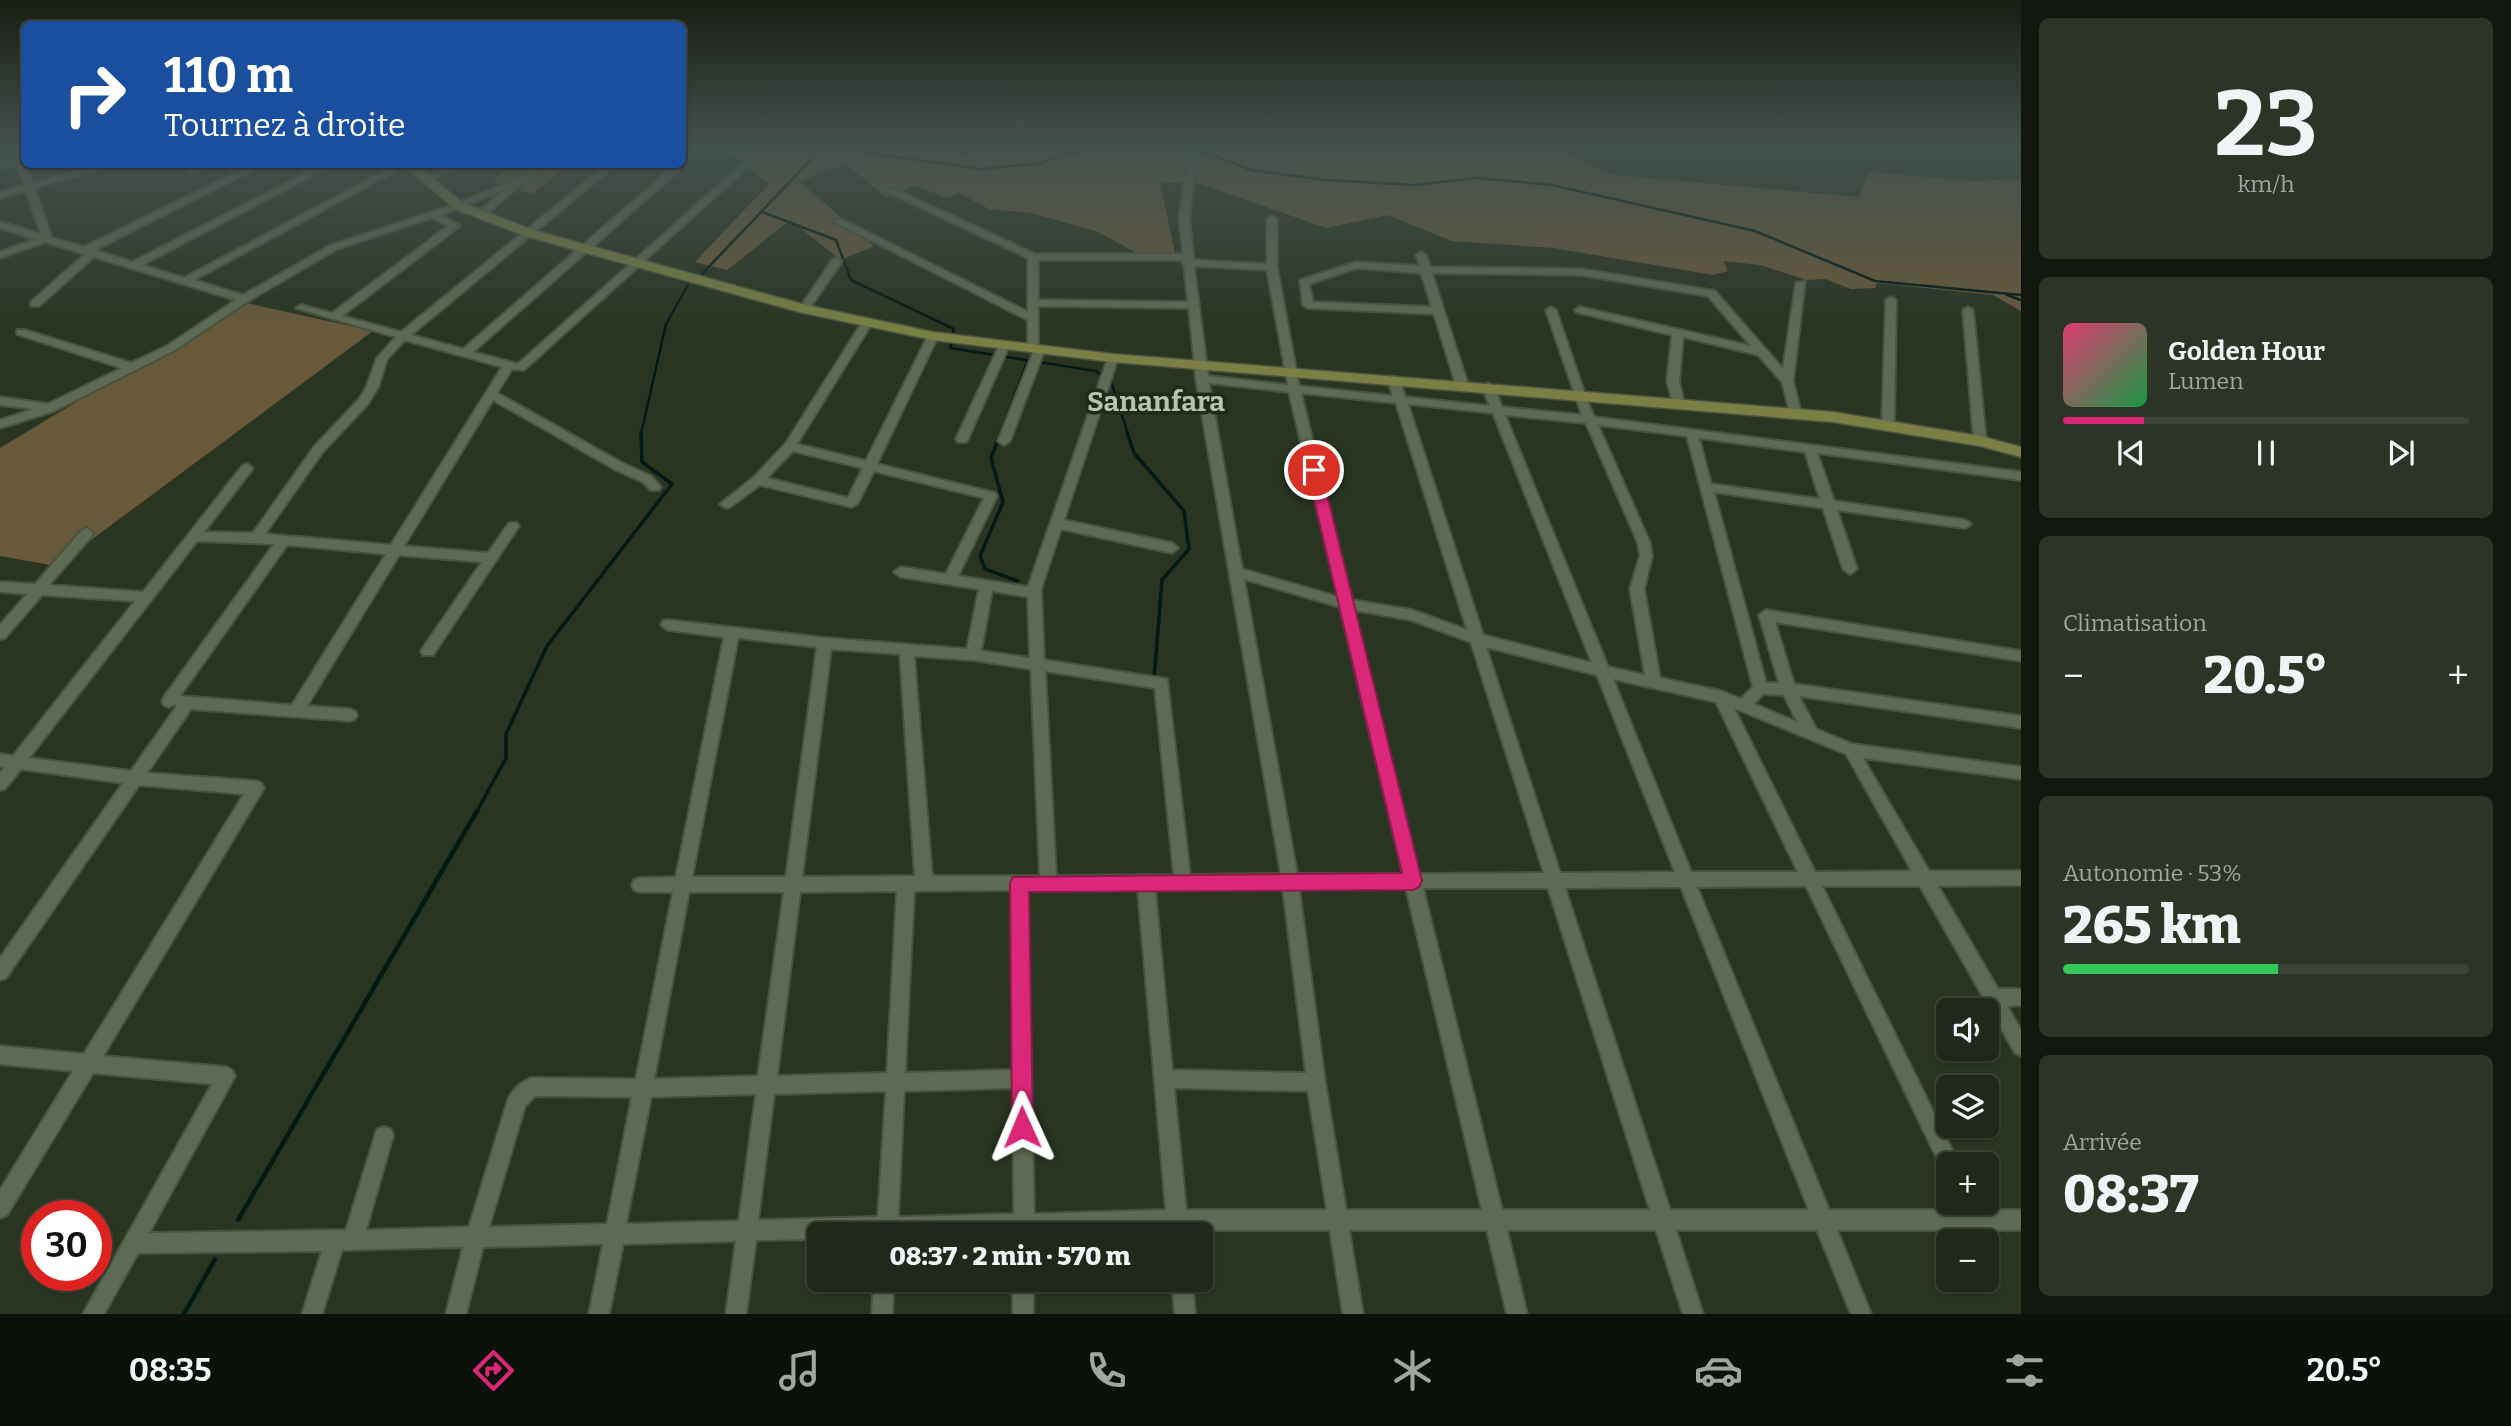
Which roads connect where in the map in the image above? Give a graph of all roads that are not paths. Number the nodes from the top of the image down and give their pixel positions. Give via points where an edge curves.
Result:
1 (37, 208) edge
2 (174, 208) edge
3 (245, 208) edge
4 (322, 208) edge
5 (451, 208) edge
6 (464, 208) edge
7 (488, 208) edge
8 (559, 208) edge
9 (632, 208) edge
10 (698, 208) edge
11 (929, 208) edge
12 (1185, 208) edge
13 (431, 214) junction
14 (480, 215) junction
15 (1272, 219) dead end
16 (838, 221) dead end
17 (0, 225) edge
18 (529, 233) junction
19 (47, 238) junction
20 (586, 248) junction
21 (90, 251) junction
22 (0, 255) edge
23 (1421, 255) dead end
24 (1033, 257) junction
25 (1187, 260) junction
26 (837, 261) dead end
27 (637, 263) junction
28 (134, 265) junction
29 (1272, 267) junction
30 (1428, 270) junction
31 (184, 281) junction
32 (1801, 284) dead end
33 (244, 299) junction
34 (1891, 300) dead end
35 (1033, 303) junction
36 (35, 304) dead end
37 (1192, 305) junction
38 (301, 308) dead end
39 (804, 309) junction
40 (1551, 310) dead end
41 (1580, 310) dead end
42 (1968, 310) dead end
43 (1440, 311) junction
44 (334, 317) junction
45 (1033, 319) junction
46 (866, 323) junction
47 (21, 332) dead end
48 (1678, 332) junction
49 (403, 336) junction
50 (933, 336) junction
51 (1004, 346) junction
52 (1036, 351) junction
53 (1761, 352) junction
54 (465, 353) junction
55 (1113, 358) junction
56 (508, 366) junction
57 (131, 367) junction
58 (1290, 371) junction
59 (1201, 372) junction
60 (1394, 380) junction
61 (1787, 381) junction
62 (1462, 385) junction
63 (1488, 387) junction
64 (1294, 389) junction
65 (490, 394) junction
66 (1579, 394) junction
67 (1401, 400) junction
68 (0, 401) edge
69 (1678, 402) junction
70 (50, 408) junction
71 (1497, 410) junction
72 (1795, 413) junction
73 (1590, 420) junction
74 (0, 424) edge
75 (1888, 424) junction
76 (1692, 434) junction
77 (962, 439) dead end
78 (1004, 441) dead end
79 (1980, 442) junction
80 (790, 446) junction
81 (1810, 449) junction
82 (2021, 452) edge
83 (868, 466) junction
84 (247, 468) dead end
85 (2021, 476) edge
86 (758, 480) junction
87 (655, 487) dead end
88 (1706, 487) junction
89 (726, 504) dead end
90 (1828, 505) junction
91 (1056, 523) junction
92 (1965, 524) dead end
93 (513, 526) dead end
94 (87, 533) dead end
95 (193, 536) junction
96 (256, 538) junction
97 (283, 541) junction
98 (1172, 548) dead end
99 (394, 552) junction
100 (492, 558) junction
101 (1850, 569) dead end
102 (901, 572) dead end
103 (1239, 573) junction
104 (950, 580) junction
105 (986, 586) junction
106 (0, 587) edge
107 (38, 590) junction
108 (1034, 593) junction
109 (146, 597) junction
110 (1346, 604) junction
111 (668, 625) dead end
112 (732, 632) junction
113 (0, 634) edge
114 (1477, 639) junction
115 (825, 643) junction
116 (906, 648) junction
117 (428, 651) dead end
118 (972, 655) junction
119 (2021, 656) edge
120 (1038, 666) junction
121 (1602, 671) junction
122 (1654, 683) junction
123 (1760, 688) junction
124 (1788, 689) junction
125 (1721, 697) junction
126 (187, 703) junction
127 (1744, 706) junction
128 (296, 711) junction
129 (350, 715) dead end
130 (2021, 722) edge
131 (1811, 734) junction
132 (1851, 750) junction
133 (0, 760) edge
134 (17, 762) junction
135 (2021, 772) edge
136 (135, 778) junction
137 (0, 784) edge
138 (2021, 878) edge
139 (1925, 879) junction
140 (1686, 880) junction
141 (1812, 880) junction
142 (1290, 881) junction
143 (1413, 881) junction
144 (1555, 881) junction
145 (1019, 883) junction
146 (1048, 883) junction
147 (1146, 883) junction
148 (1183, 883) junction
149 (915, 884) junction
150 (682, 885) junction
151 (793, 885) junction
152 (640, 886) dead end
153 (0, 972) edge
154 (2021, 997) edge
155 (1993, 998) joint
156 (1999, 1008) edge
157 (2021, 1047) edge
158 (0, 1055) edge
159 (88, 1063) junction
160 (1022, 1079) junction
161 (1164, 1079) junction
162 (895, 1082) junction
163 (1315, 1082) junction
164 (767, 1085) junction
165 (643, 1087) junction
166 (384, 1136) dead end
167 (1944, 1152) edge
168 (0, 1208) edge
169 (1936, 1213) edge
170 (1994, 1215) edge
171 (1338, 1220) junction
172 (1495, 1220) junction
173 (1663, 1220) junction
174 (1823, 1220) junction
175 (2021, 1220) edge
176 (887, 1222) edge
177 (1024, 1222) edge
178 (1177, 1222) edge
179 (1213, 1225) edge
180 (747, 1230) junction
181 (807, 1230) edge
182 (615, 1233) junction
183 (476, 1236) junction
184 (344, 1239) junction
185 (132, 1243) junction
186 (883, 1292) edge
187 (1023, 1292) edge
188 (1183, 1292) edge
189 (93, 1314) edge
190 (312, 1314) edge
191 (456, 1314) edge
192 (599, 1314) edge
193 (736, 1314) edge
194 (882, 1314) edge
195 (1023, 1314) edge
196 (1185, 1314) edge
197 (1353, 1314) edge
198 (1517, 1314) edge
199 (1693, 1314) edge
200 (1861, 1314) edge

1 - 19 street
2 - 21 street
3 - 28 street
4 - 31 street
5 - 13 street
6 - 14 main road
7 - 14 street
8 - 18 street
9 - 20 street
10 - 27 street
11 - 24 street
12 - 25 street
13 - 33 street via 334,247
13 - 44 street via 455,226
14 - 18 main road
15 - 29 street
16 - 45 street
17 - 19 street
18 - 20 main road
18 - 49 street
19 - 21 street
19 - 22 street
20 - 27 main road
20 - 54 street
21 - 28 street
21 - 36 street
23 - 30 street
24 - 25 street
24 - 35 street
25 - 29 street
25 - 37 street
26 - 39 street
27 - 39 main road
27 - 56 street via 520,368
28 - 31 street
29 - 58 street
30 - 43 street
30 - 43 street via 1356,265 1304,282 1308,305
30 - 53 street via 1581,272 1711,293
31 - 33 street
32 - 61 street
33 - 57 street via 194,335
34 - 75 street
35 - 37 street
35 - 45 street
37 - 59 street
38 - 44 street
39 - 46 main road
40 - 66 street
41 - 48 street
42 - 79 street
43 - 62 street
44 - 49 street
45 - 52 street
46 - 50 main road
46 - 80 street
47 - 57 street
48 - 53 street
48 - 69 street via 1673,382
49 - 54 street
49 - 96 street via 382,358 363,402 318,450
50 - 51 main road
50 - 83 street
51 - 52 main road
51 - 77 street
52 - 55 main road
52 - 78 street
53 - 61 street
54 - 56 street
55 - 59 main road
55 - 91 street
56 - 65 street
57 - 70 street
58 - 59 main road
58 - 60 main road
58 - 64 street
59 - 64 street
59 - 103 street
60 - 62 main road
60 - 67 street
61 - 72 street
62 - 63 main road
63 - 66 main road
63 - 71 street
64 - 67 street
64 - 110 street
65 - 87 street
65 - 99 street
66 - 69 main road
66 - 73 street
67 - 71 street
67 - 114 street
68 - 70 street
69 - 72 main road
70 - 74 street
71 - 73 street
71 - 121 street
72 - 75 main road
73 - 76 street
73 - 122 street via 1644,543 1646,556 1637,589
75 - 79 main road
76 - 81 street
76 - 88 street
79 - 82 main road
80 - 83 street
80 - 86 street
81 - 85 street
81 - 90 street
83 - 86 street via 852,503
83 - 104 street via 991,496
84 - 95 street
86 - 89 street
88 - 90 street
88 - 123 street
90 - 92 street
90 - 101 street
91 - 98 street
91 - 108 street
93 - 100 street
94 - 107 street
95 - 96 street
95 - 109 street
96 - 97 street
97 - 99 street
97 - 126 street via 169,701
99 - 100 street
99 - 128 street
100 - 117 street
102 - 104 street
103 - 110 street
103 - 142 street
104 - 105 street
105 - 108 street
105 - 118 street
106 - 107 street
107 - 109 street
107 - 113 street
108 - 120 street
109 - 134 street
110 - 114 street via 1412,615
110 - 143 street
111 - 112 street
112 - 115 street
112 - 150 street
114 - 121 street
114 - 144 street
115 - 116 street
115 - 151 street
116 - 118 street
116 - 149 street
118 - 120 street
119 - 124 street via 1766,615
120 - 146 street
120 - 148 street via 1162,683
121 - 122 street
121 - 140 street
122 - 125 street
123 - 124 street
123 - 127 street
124 - 130 street
124 - 131 street
125 - 127 street
125 - 141 street
126 - 128 street
126 - 136 street
127 - 131 street
128 - 129 street
131 - 132 street
132 - 135 street
132 - 139 street
133 - 134 street
134 - 136 street
134 - 137 street
136 - 153 street
136 - 159 street via 256,788
138 - 139 street
139 - 141 street
139 - 155 street
140 - 141 street
140 - 144 street
140 - 174 street
141 - 167 street
142 - 143 street
142 - 148 street
142 - 163 street
143 - 144 street
143 - 172 street
144 - 173 street
145 - 146 street
145 - 149 street
145 - 160 street
146 - 147 street
147 - 148 street
147 - 161 street
149 - 151 street
149 - 162 street
150 - 151 street
150 - 152 street
150 - 165 street
151 - 164 street
154 - 155 street
156 - 157 street
158 - 159 street
159 - 168 street
159 - 185 street via 226,1076
160 - 162 street
160 - 177 street
161 - 163 street
161 - 178 street
162 - 164 street
162 - 176 street
163 - 171 street
164 - 165 street
164 - 180 street
165 - 182 street
165 - 183 street via 531,1087 523,1092
166 - 184 street
169 - 174 street
170 - 175 street
171 - 172 street
171 - 179 street
171 - 197 street
172 - 173 street
172 - 198 street
173 - 174 street
173 - 199 street
174 - 200 street
180 - 181 street
180 - 182 street
180 - 193 street
182 - 183 street
182 - 192 street
183 - 184 street
183 - 191 street
184 - 185 street
184 - 190 street
185 - 189 street
186 - 194 street
187 - 195 street
188 - 196 street

